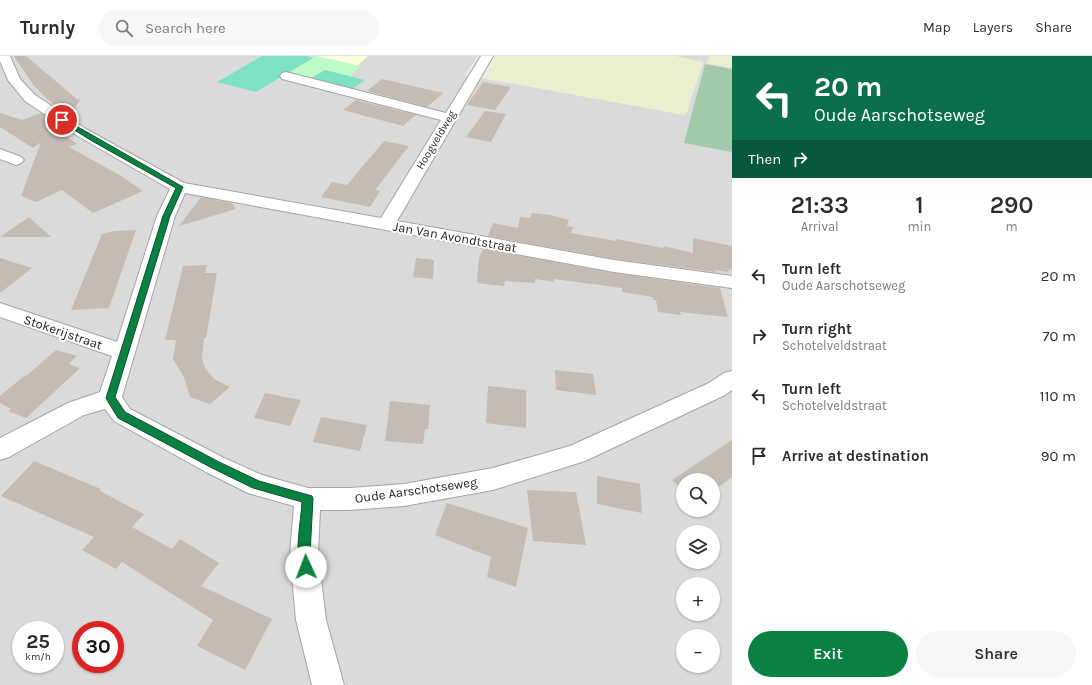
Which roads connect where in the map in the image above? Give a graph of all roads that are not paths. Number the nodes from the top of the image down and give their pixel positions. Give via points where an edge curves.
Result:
1 (4, 56) edge
2 (487, 56) edge
3 (286, 76) dead end
4 (449, 118) junction
5 (0, 154) edge
6 (16, 160) dead end
7 (180, 187) junction
8 (386, 224) junction
9 (732, 282) edge
10 (0, 310) edge
11 (125, 353) junction
12 (732, 379) edge
13 (110, 398) junction
14 (0, 450) edge
15 (308, 499) junction
16 (328, 685) edge

1 - 7 street, Jan Van Avondtstraat via 14,80 30,98 81,132
2 - 4 street, Hoogveldweg
3 - 4 street
4 - 8 street, Hoogveldweg
5 - 6 street
7 - 8 street, Jan Van Avondtstraat
7 - 11 street via 166,216
8 - 9 street, Jan Van Avondtstraat via 614,266
10 - 11 street, Stokerijstraat
11 - 13 street
12 - 15 street, Oude Aarschotseweg via 717,389 576,454 493,479 404,495
13 - 14 street via 76,409
13 - 15 street, Oude Aarschotseweg via 122,415 215,465 256,485
15 - 16 street via 304,554 311,620

